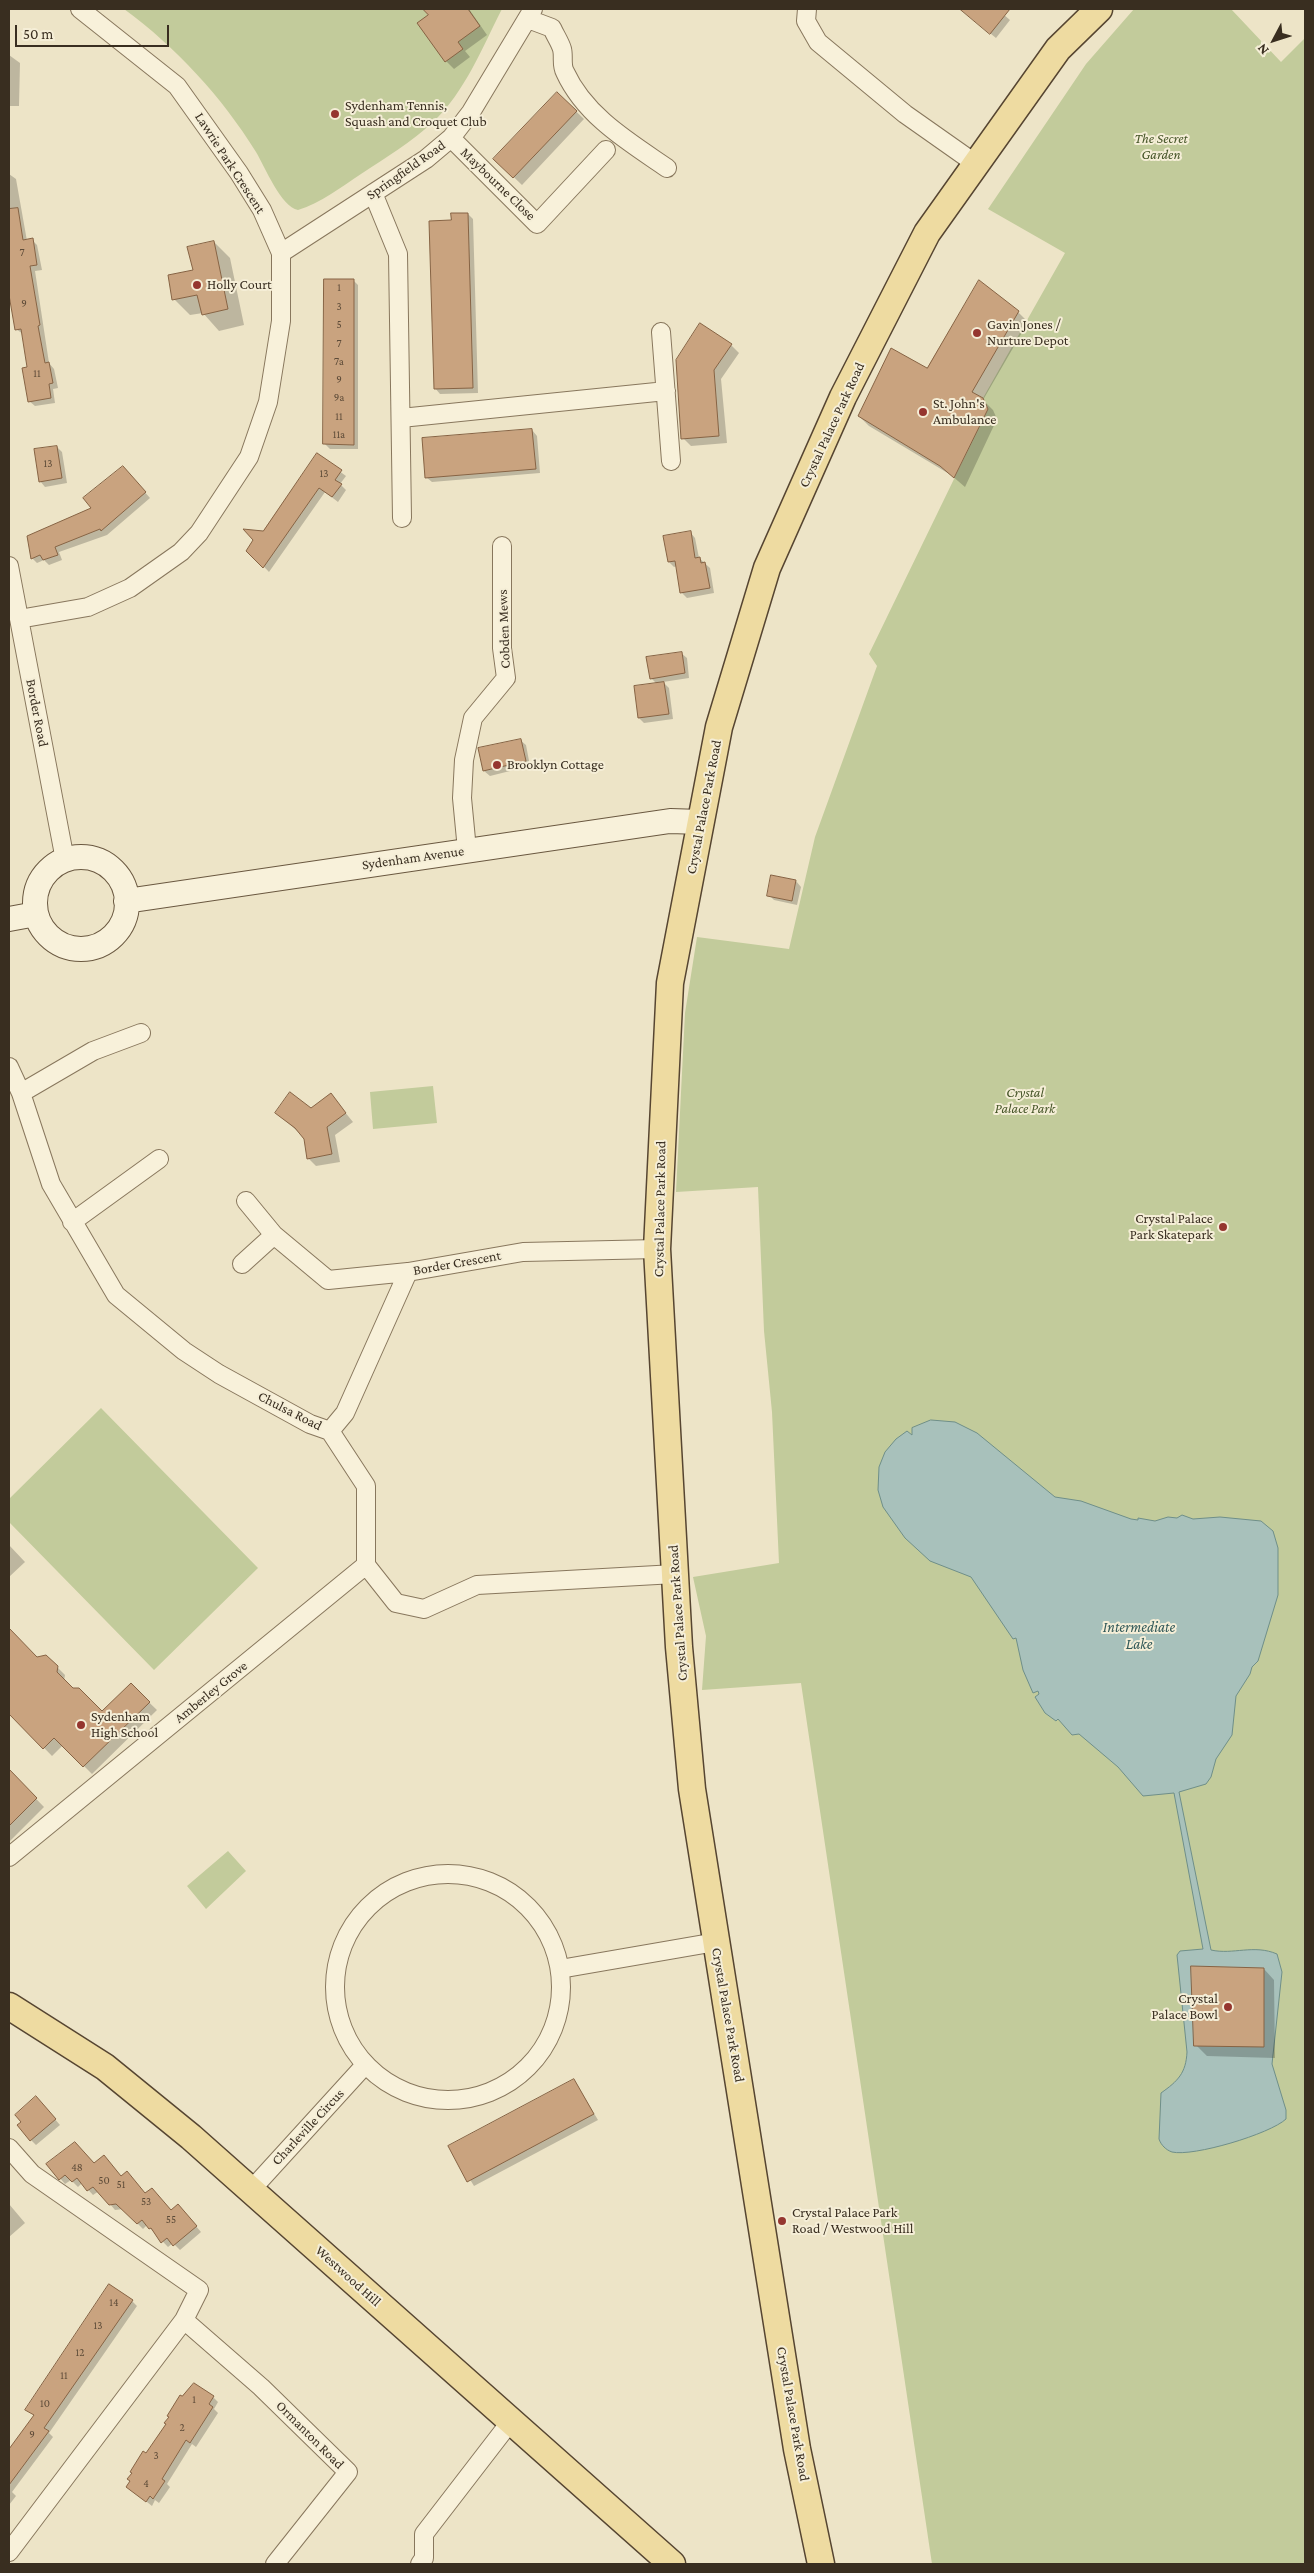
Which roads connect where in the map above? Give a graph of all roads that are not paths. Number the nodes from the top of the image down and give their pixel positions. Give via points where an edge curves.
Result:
1 (80, 9) edge
2 (807, 9) edge
3 (1099, 9) edge
4 (531, 14) edge
5 (451, 138) junction
6 (606, 150) dead end
7 (976, 164) junction
8 (667, 168) dead end
9 (373, 193) junction
10 (281, 253) junction
11 (661, 332) dead end
12 (666, 391) junction
13 (401, 418) junction
14 (670, 461) dead end
15 (402, 518) dead end
16 (502, 546) dead end
17 (9, 566) edge
18 (19, 619) junction
19 (701, 822) junction
20 (467, 850) junction
21 (65, 860) junction
22 (126, 901) junction
23 (36, 914) junction
24 (9, 919) edge
25 (140, 1033) dead end
26 (9, 1066) edge
27 (21, 1093) junction
28 (159, 1159) dead end
29 (246, 1201) dead end
30 (72, 1222) junction
31 (274, 1235) junction
32 (657, 1250) junction
33 (242, 1264) dead end
34 (408, 1272) junction
35 (330, 1431) junction
36 (366, 1565) junction
37 (675, 1574) junction
38 (9, 1857) edge
39 (716, 1942) junction
40 (560, 1969) junction
41 (9, 2006) edge
42 (365, 2065) junction
43 (9, 2148) edge
44 (252, 2189) junction
45 (184, 2320) junction
46 (511, 2421) junction
47 (9, 2552) edge
48 (275, 2564) edge
49 (420, 2564) edge
50 (672, 2564) edge
51 (821, 2564) edge

1 - 10 street, Lawrie Park Crescent via 177,86 262,210
2 - 7 street via 806,21 818,42 905,114
3 - 7 main road, Crystal Palace Park Road via 1058,49
4 - 5 street, Springfield Road via 471,112
4 - 8 street via 552,28 562,50 563,70 594,113 617,134
5 - 6 street, Maybourne Close via 537,224
5 - 9 street, Springfield Road via 426,159
7 - 19 main road, Crystal Palace Park Road via 923,242 843,397 767,568 719,727
9 - 10 street, Springfield Road
9 - 13 street via 398,254
10 - 18 street, Lawrie Park Crescent via 281,321 268,402 249,457 199,533 181,552 130,588 88,607
11 - 12 street
12 - 13 street
12 - 14 street
13 - 15 street
16 - 20 street, Cobden Mews via 502,648 506,678 473,718 463,770
17 - 18 street, Border Road
18 - 21 street, Border Road
19 - 20 street, Sydenham Avenue via 670,821
19 - 32 main road, Crystal Palace Park Road via 670,983
20 - 22 street, Sydenham Avenue
21 - 22 street via 89,858 111,868 124,889
21 - 23 street via 50,868 42,878 35,902
22 - 23 street via 125,913 114,934 87,948 69,947 58,942 48,935
23 - 24 street
25 - 27 street via 93,1051
26 - 27 street, Chulsa Road
27 - 30 street, Chulsa Road via 51,1184
28 - 30 street
29 - 31 street, Border Crescent
30 - 35 street, Chulsa Road via 116,1295 184,1352 310,1424
31 - 33 street
31 - 34 street, Border Crescent via 328,1280
32 - 34 street, Border Crescent via 523,1252
32 - 37 main road, Crystal Palace Park Road
34 - 35 street via 345,1413
35 - 36 street, Chulsa Road via 366,1486
36 - 37 street via 396,1603 424,1609 477,1584
36 - 38 street, Amberley Grove
37 - 39 main road, Crystal Palace Park Road via 692,1789
39 - 40 street
39 - 51 main road, Crystal Palace Park Road via 797,2449
40 - 42 street via 560,2008 552,2032 531,2065 508,2083 484,2094 455,2100 423,2097 386,2082
40 - 42 street via 553,1943 539,1919 504,1888 479,1877 451,1874 405,1882 376,1899 359,1916 345,1938 336,1968 335,1997 346,2035
41 - 44 main road, Westwood Hill via 105,2067
42 - 44 street, Charleville Circus
43 - 45 street via 32,2174 199,2290
44 - 46 main road, Westwood Hill
45 - 47 street
45 - 48 street, Ormanton Road via 261,2387 348,2472
46 - 49 street via 424,2534 424,2558
46 - 50 main road, Westwood Hill

